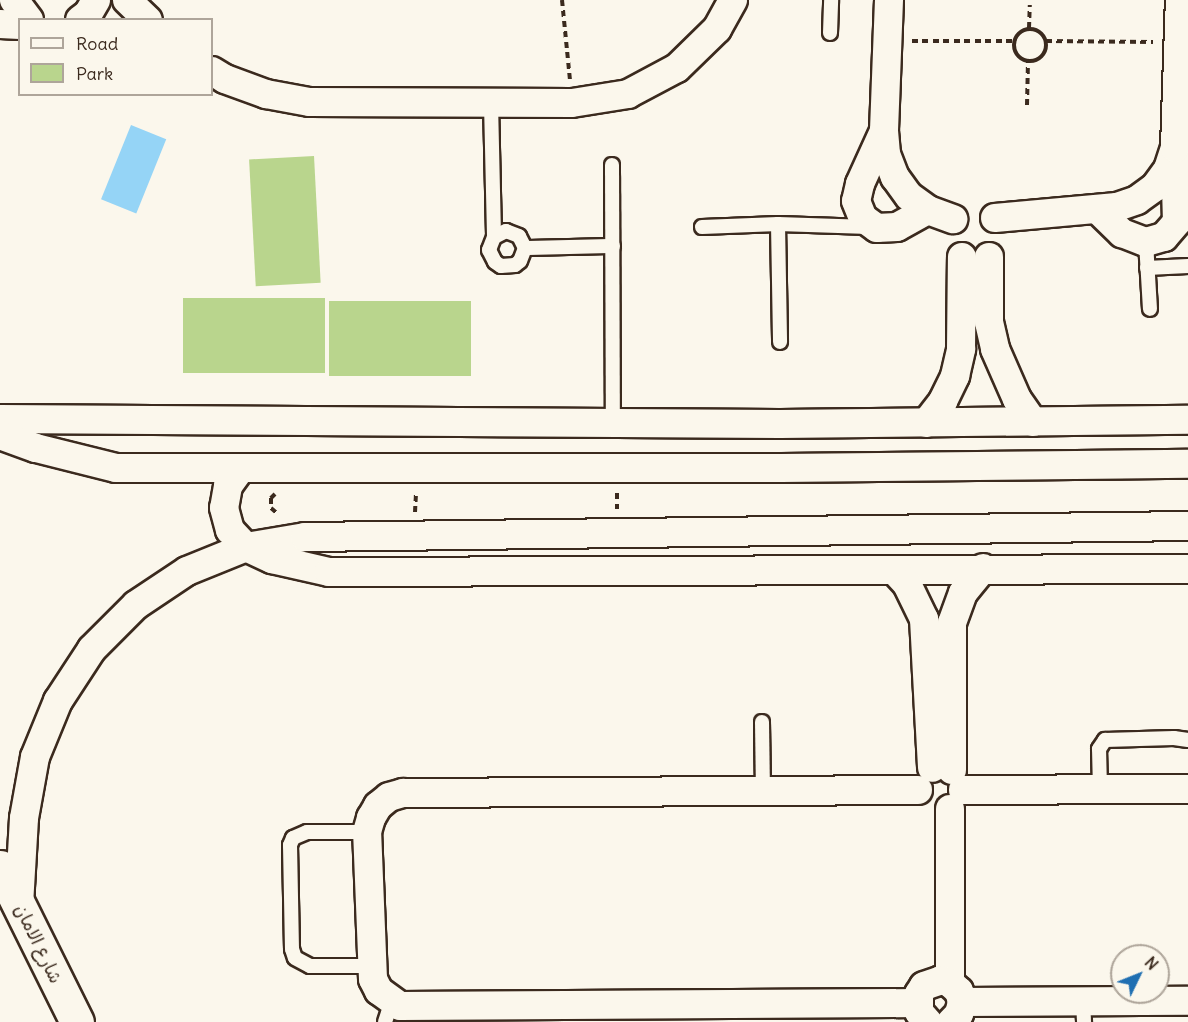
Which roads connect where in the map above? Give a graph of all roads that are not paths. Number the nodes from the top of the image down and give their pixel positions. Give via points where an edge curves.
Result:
1 (14, 0) edge
2 (96, 0) edge
3 (127, 0) edge
4 (733, 0) edge
5 (831, 0) edge
6 (889, 0) edge
7 (1180, 0) edge
8 (28, 18) edge
9 (82, 18) edge
10 (146, 18) edge
11 (0, 24) edge
12 (18, 25) edge
13 (830, 33) dead end
14 (213, 72) edge
15 (491, 103) junction
16 (884, 130) junction
17 (1175, 148) junction
18 (612, 165) dead end
19 (1097, 209) junction
20 (941, 215) junction
21 (995, 218) junction
22 (778, 224) junction
23 (702, 227) dead end
24 (877, 228) junction
25 (494, 237) junction
26 (613, 246) junction
27 (525, 249) junction
28 (1147, 255) junction
29 (975, 257) junction
30 (1188, 266) edge
31 (1150, 309) dead end
32 (780, 342) dead end
33 (0, 419) edge
34 (1188, 420) edge
35 (1147, 421) junction
36 (1033, 422) junction
37 (613, 423) junction
38 (926, 423) junction
39 (780, 424) junction
40 (0, 435) edge
41 (1188, 464) edge
42 (1150, 465) junction
43 (241, 468) junction
44 (781, 468) junction
45 (1188, 526) edge
46 (1044, 529) junction
47 (246, 547) junction
48 (983, 568) junction
49 (1046, 569) junction
50 (1188, 569) edge
51 (894, 570) junction
52 (762, 722) dead end
53 (1188, 740) edge
54 (941, 789) junction
55 (1100, 789) junction
56 (1188, 789) edge
57 (763, 791) junction
58 (367, 832) junction
59 (0, 867) edge
60 (19, 905) junction
61 (371, 966) junction
62 (1188, 1000) edge
63 (940, 1002) edge
64 (1084, 1012) edge
65 (785, 1013) edge
66 (393, 1014) edge
67 (77, 1022) edge

1 - 8 street
2 - 9 street
3 - 10 street
4 - 15 street via 717,29 677,68 628,94 572,103
5 - 13 lane
6 - 16 street
7 - 17 street
11 - 12 street
14 - 15 street via 266,94 309,102
15 - 25 lane
16 - 20 street via 886,154 895,177 909,196
16 - 24 street via 856,201 863,218
17 - 19 street via 1168,169 1155,187 1137,200
17 - 28 street via 1177,222
18 - 26 lane
19 - 21 street
19 - 28 street
20 - 21 street via 974,208 986,210
20 - 24 street via 897,227
20 - 29 street via 954,249
21 - 29 street via 1000,243
22 - 23 lane
22 - 24 lane
22 - 32 lane
25 - 27 lane via 513,232
25 - 27 lane via 489,250 501,266 514,265
26 - 27 lane
26 - 37 lane
28 - 30 lane
28 - 31 lane
29 - 36 street via 995,349 1013,391
29 - 38 street via 955,376 944,401
33 - 37 street
34 - 35 street
35 - 36 street
35 - 42 street
36 - 38 street
37 - 39 street
38 - 39 street
39 - 44 street
40 - 43 street via 116,468
41 - 42 street
42 - 44 street
43 - 44 street
43 - 47 street via 228,486 224,508 230,530
45 - 46 street
46 - 47 street via 305,537
46 - 49 street
47 - 51 street via 272,559 328,572
47 - 60 street via 187,571 136,605 92,649 58,700 35,757 24,818
48 - 49 street
48 - 51 street
48 - 54 street via 963,593 952,623
49 - 50 street
51 - 54 street via 907,584 924,619
52 - 57 lane
53 - 55 lane via 1105,740 1099,748
54 - 55 street
54 - 57 street
54 - 63 street
55 - 56 street
57 - 58 street via 403,793 378,806
58 - 61 street
58 - 61 lane via 307,832 293,838 292,949 301,964 310,966
59 - 60 street, شارع الامان
60 - 67 street, شارع الامان
61 - 66 street via 373,979
62 - 64 street
63 - 64 street
63 - 65 street
65 - 66 street

